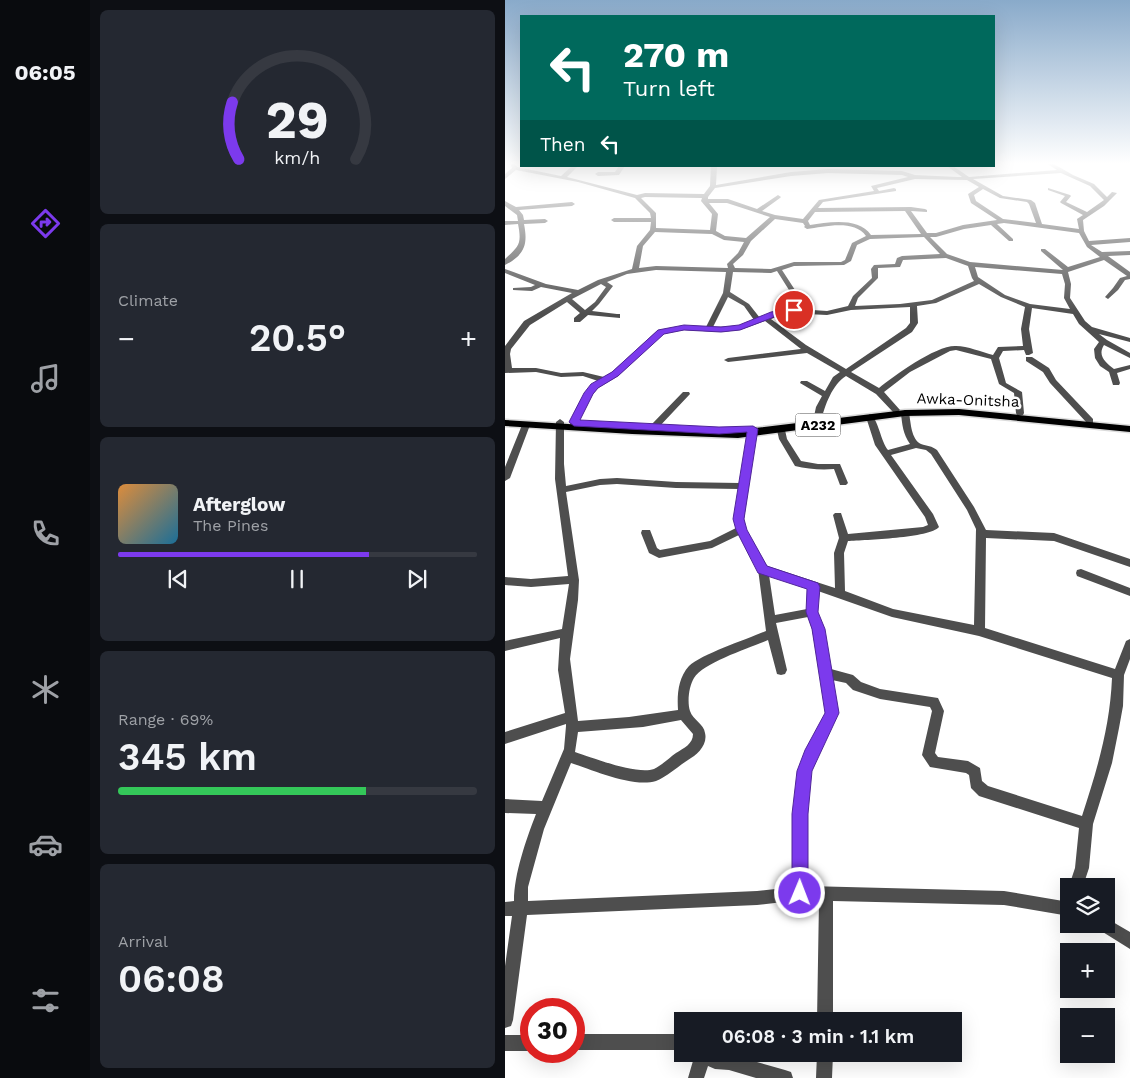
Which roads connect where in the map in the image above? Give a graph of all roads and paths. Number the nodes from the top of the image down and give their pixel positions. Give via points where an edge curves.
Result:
1 (518, 213) edge
2 (653, 213) edge
3 (715, 213) edge
4 (761, 213) edge
5 (812, 213) edge
6 (910, 213) edge
7 (990, 213) edge
8 (1035, 213) edge
9 (1086, 214) edge
10 (774, 217) junction
11 (614, 220) dead end
12 (655, 220) junction
13 (521, 221) junction
14 (545, 221) dead end
15 (1002, 221) junction
16 (505, 223) edge
17 (993, 223) junction
18 (1039, 224) junction
19 (807, 225) junction
20 (653, 230) junction
21 (1081, 231) junction
22 (713, 232) junction
23 (926, 236) junction
24 (869, 237) junction
25 (749, 240) junction
26 (1011, 240) dead end
27 (1130, 240) edge
28 (1087, 243) junction
29 (1043, 250) dead end
30 (1130, 253) edge
31 (1103, 255) junction
32 (947, 256) junction
33 (505, 263) edge
34 (967, 264) junction
35 (635, 270) junction
36 (731, 270) junction
37 (779, 270) junction
38 (505, 271) edge
39 (1066, 271) junction
40 (1127, 275) edge
41 (600, 281) junction
42 (979, 282) junction
43 (541, 284) junction
44 (515, 289) dead end
45 (579, 292) junction
46 (726, 293) junction
47 (1108, 297) dead end
48 (567, 298) junction
49 (913, 304) junction
50 (1029, 306) junction
51 (851, 308) junction
52 (794, 310) junction
53 (1075, 312) junction
54 (587, 313) junction
55 (617, 316) dead end
56 (762, 319) junction
57 (577, 320) dead end
58 (709, 328) junction
59 (1089, 329) junction
60 (1130, 340) edge
61 (1104, 342) junction
62 (1027, 348) junction
63 (810, 350) junction
64 (1130, 356) edge
65 (995, 358) junction
66 (728, 360) dead end
67 (1130, 367) edge
68 (505, 371) edge
69 (1113, 372) junction
70 (847, 374) junction
71 (605, 380) junction
72 (804, 383) dead end
73 (1116, 383) dead end
74 (879, 392) junction
75 (686, 394) dead end
76 (827, 395) junction
77 (901, 412) junction
78 (1020, 413) junction
79 (870, 417) junction
80 (505, 419) edge
81 (817, 421) junction
82 (1090, 421) junction
83 (574, 422) junction
84 (505, 423) edge
85 (560, 424) junction
86 (526, 425) junction
87 (1130, 425) edge
88 (654, 427) junction
89 (1130, 429) edge
90 (781, 430) junction
91 (752, 431) junction
92 (916, 445) junction
93 (886, 454) junction
94 (505, 478) edge
95 (843, 483) dead end
96 (745, 486) junction
97 (561, 490) junction
98 (838, 515) dead end
99 (741, 530) junction
100 (646, 533) dead end
101 (983, 534) junction
102 (843, 538) junction
103 (1130, 563) edge
104 (763, 569) junction
105 (1081, 573) dead end
106 (574, 580) junction
107 (505, 581) edge
108 (813, 587) junction
109 (1130, 592) edge
110 (840, 594) junction
111 (812, 612) junction
112 (771, 620) junction
113 (979, 631) junction
114 (568, 632) junction
115 (771, 634) junction
116 (1130, 644) edge
117 (505, 646) edge
118 (781, 670) dead end
119 (825, 673) junction
120 (1122, 681) edge
121 (684, 714) junction
122 (573, 721) junction
123 (505, 738) edge
124 (567, 756) junction
125 (505, 806) edge
126 (547, 808) junction
127 (1086, 824) junction
128 (1079, 878) edge
129 (800, 893) junction
130 (826, 894) junction
131 (521, 907) junction
132 (1060, 907) edge
133 (505, 909) edge
134 (1115, 932) edge
135 (1130, 941) edge
136 (825, 1012) edge
137 (505, 1020) edge
138 (585, 1042) edge
139 (674, 1042) edge
140 (505, 1043) edge
141 (520, 1043) edge
142 (702, 1062) edge
143 (729, 1062) edge
144 (825, 1062) edge
145 (696, 1078) edge
146 (785, 1078) edge
147 (825, 1078) edge

1 - 13 street
2 - 12 street
3 - 22 street
4 - 10 street
5 - 19 street
6 - 23 street
7 - 15 street
8 - 18 street
9 - 21 street via 1080,219
10 - 19 street
10 - 25 street
11 - 12 street
12 - 20 street
13 - 14 street
13 - 16 street
13 - 33 street via 523,244
15 - 17 street
15 - 18 street
17 - 23 street
17 - 26 street
18 - 21 street
19 - 24 street via 856,225
20 - 22 street
20 - 35 street via 640,246
21 - 28 street
22 - 25 street via 724,238
23 - 24 street
23 - 32 street
24 - 37 street via 854,244 846,263 795,264
25 - 36 street via 730,264
27 - 28 street
28 - 31 street
29 - 39 street
30 - 31 street
31 - 39 street
31 - 40 street
32 - 34 street
32 - 51 street via 902,258 898,266 876,266 875,278 855,297
34 - 39 street
34 - 42 street
35 - 36 street
35 - 41 street
36 - 37 street
36 - 46 street
37 - 52 street via 792,290
38 - 43 street
39 - 53 street via 1067,298
40 - 47 street
41 - 45 street
41 - 54 street via 610,286
42 - 49 street via 940,300
42 - 50 street
43 - 44 street via 532,289
43 - 45 street
45 - 48 street
46 - 56 street via 747,305
46 - 58 street
48 - 54 street
48 - 68 street via 527,322 507,348 509,367
49 - 51 street
49 - 70 street via 914,323 909,330
50 - 53 street
50 - 62 street via 1025,316
51 - 52 street via 827,313
52 - 56 street
53 - 59 street
54 - 55 street
54 - 57 street
56 - 58 street via 740,328
56 - 63 street
58 - 71 street via 661,332
59 - 60 street
59 - 61 street
61 - 64 street
61 - 69 street via 1097,350 1098,357
62 - 65 street via 1001,349
62 - 82 street via 1029,361 1046,370
63 - 66 street
63 - 70 street
65 - 74 street via 948,349 907,370
65 - 78 street via 1003,384 1018,392
67 - 69 street
68 - 71 street via 583,374
69 - 73 street
70 - 74 street
70 - 76 street via 836,380
71 - 83 street via 589,393
72 - 76 street
74 - 77 street
75 - 88 street
76 - 81 street
77 - 78 main road, Awka-Onitsha / A232 via 958,408
77 - 79 main road, Awka-Onitsha / A232
77 - 81 main road, Awka-Onitsha / A232
77 - 89 main road, Awka-Onitsha / A232 via 977,413
77 - 92 street
78 - 82 main road, Awka-Onitsha / A232
79 - 90 main road, Awka-Onitsha / A232
79 - 93 street via 876,439
80 - 85 main road, Awka-Onitsha / A232
81 - 91 main road, Awka-Onitsha / A232
82 - 87 main road, Awka-Onitsha / A232
83 - 85 main road, Awka-Onitsha / A232
83 - 88 main road, Awka-Onitsha / A232
84 - 86 main road, Awka-Onitsha / A232
85 - 86 main road, Awka-Onitsha / A232
85 - 91 main road, Awka-Onitsha / A232 via 676,432
85 - 97 street
86 - 94 street
88 - 91 main road, Awka-Onitsha / A232
90 - 91 main road, Awka-Onitsha / A232
90 - 95 street via 798,464 837,466
91 - 96 street
92 - 93 street
92 - 101 street via 934,452 971,509
93 - 102 street via 930,516 934,527 924,531
96 - 97 street via 617,481
96 - 99 street via 739,519
97 - 106 street
98 - 102 street
99 - 100 street via 712,544 659,554 653,550
99 - 104 street
101 - 103 street via 1054,537
101 - 113 street
102 - 110 street via 839,553
104 - 108 street
104 - 112 street
105 - 109 street
106 - 107 street
106 - 114 street
108 - 110 street
108 - 111 street
110 - 113 street via 892,613
111 - 112 street
111 - 119 street via 819,629
112 - 115 street
113 - 120 street
114 - 117 street
114 - 122 street via 563,660
115 - 118 street
115 - 121 street via 704,662 693,670 683,694
116 - 120 street
119 - 127 street via 849,678 857,686 880,694 933,702 938,711 929,755 935,763 968,767 975,772 976,784 984,791
119 - 129 street via 832,713 805,771 800,814
120 - 127 street via 1106,764
121 - 122 street via 607,727
121 - 124 street via 699,732 697,743 692,750 654,776 630,775
122 - 123 street
122 - 124 street via 573,738
124 - 126 street
125 - 126 street
126 - 131 street via 537,829 521,887
127 - 128 street
129 - 130 street
129 - 131 street via 757,898
130 - 132 street via 1004,898
130 - 136 street
131 - 133 street
131 - 137 street
134 - 135 street
138 - 139 street
140 - 141 street
142 - 145 street
143 - 146 street
144 - 147 street

